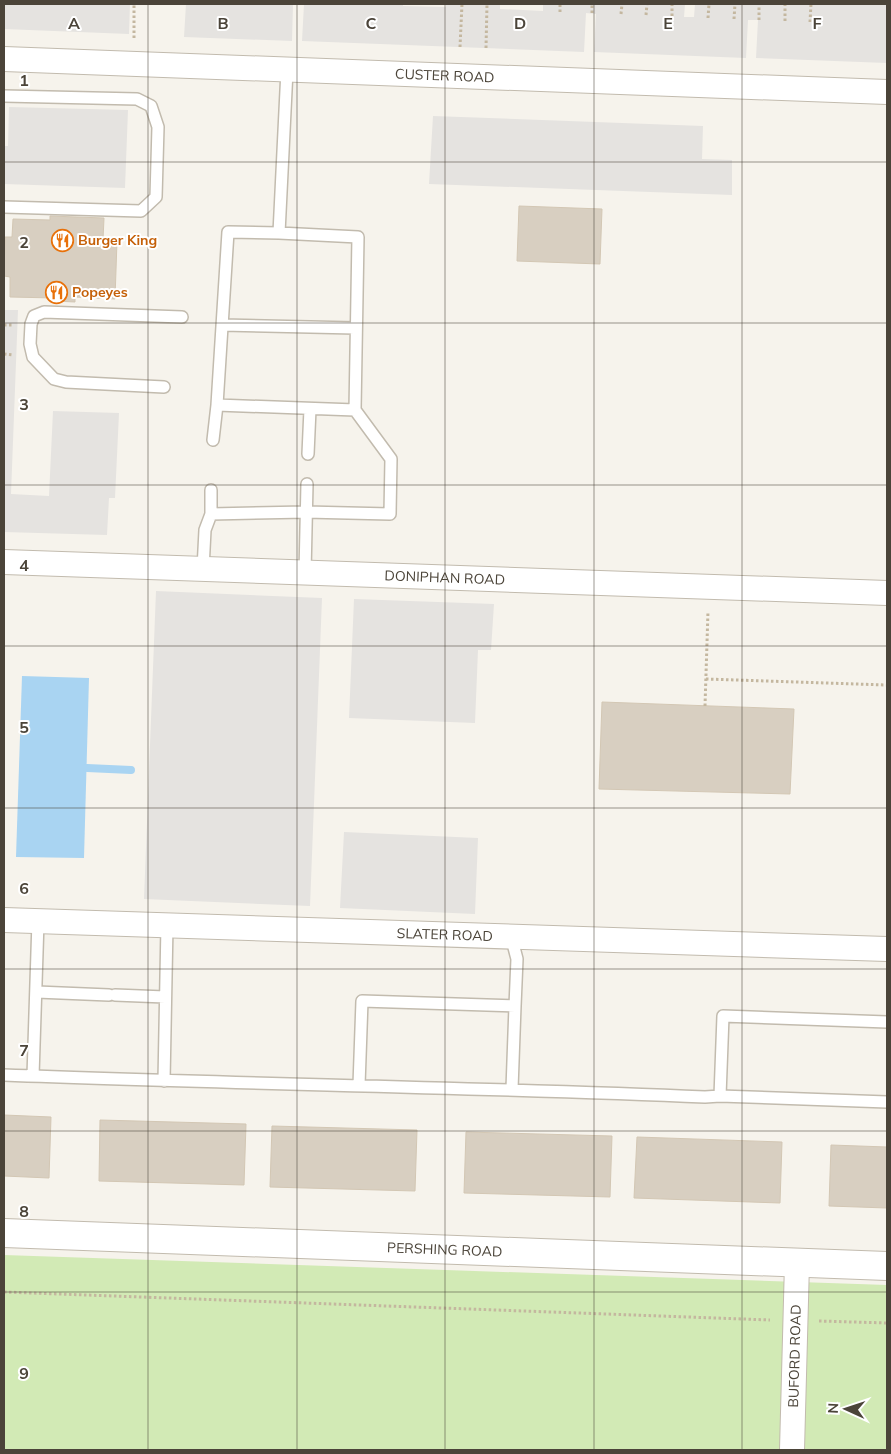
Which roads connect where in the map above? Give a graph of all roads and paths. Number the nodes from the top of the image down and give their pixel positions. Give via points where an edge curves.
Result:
1 (134, 4) edge
2 (462, 4) edge
3 (487, 4) edge
4 (560, 4) edge
5 (592, 4) edge
6 (622, 4) edge
7 (647, 4) edge
8 (672, 4) edge
9 (709, 4) edge
10 (735, 4) edge
11 (760, 4) edge
12 (785, 4) edge
13 (810, 4) edge
14 (560, 12) dead end
15 (592, 13) dead end
16 (621, 14) dead end
17 (646, 15) dead end
18 (672, 16) dead end
19 (708, 18) dead end
20 (734, 19) dead end
21 (759, 20) dead end
22 (785, 21) dead end
23 (810, 22) dead end
24 (134, 38) dead end
25 (460, 48) dead end
26 (486, 48) dead end
27 (4, 59) edge
28 (286, 70) junction
29 (887, 92) edge
30 (4, 96) edge
31 (4, 207) edge
32 (279, 233) junction
33 (182, 317) dead end
34 (222, 325) junction
35 (356, 328) junction
36 (164, 387) dead end
37 (217, 405) junction
38 (310, 409) junction
39 (355, 410) junction
40 (213, 440) dead end
41 (308, 454) dead end
42 (307, 484) dead end
43 (212, 490) dead end
44 (306, 512) junction
45 (211, 514) junction
46 (4, 562) edge
47 (203, 569) junction
48 (305, 572) junction
49 (709, 587) junction
50 (887, 592) edge
51 (706, 679) junction
52 (887, 685) edge
53 (705, 706) dead end
54 (4, 920) edge
55 (38, 921) junction
56 (167, 926) junction
57 (511, 936) junction
58 (887, 949) edge
59 (36, 992) junction
60 (165, 996) junction
61 (515, 1006) junction
62 (887, 1022) edge
63 (4, 1075) edge
64 (33, 1076) junction
65 (164, 1081) junction
66 (359, 1085) junction
67 (512, 1089) junction
68 (720, 1096) junction
69 (887, 1102) edge
70 (4, 1233) edge
71 (797, 1263) junction
72 (887, 1266) edge
73 (4, 1292) edge
74 (795, 1321) junction
75 (887, 1323) edge
76 (792, 1450) edge

1 - 24 path
2 - 25 path
3 - 26 path
4 - 14 path
5 - 15 path
6 - 16 path
7 - 17 path
8 - 18 path
9 - 19 path
10 - 20 path
11 - 21 path
12 - 22 path
13 - 23 path
27 - 28 street, CUSTER ROAD
28 - 29 street, CUSTER ROAD
28 - 32 lane
30 - 31 lane via 137,99 151,106 158,127 156,197 141,211
32 - 34 lane via 228,232
32 - 35 lane via 358,237
33 - 36 lane via 44,312 34,316 31,324 33,357 54,379
34 - 35 lane
34 - 37 lane
35 - 39 lane
37 - 38 lane
37 - 40 lane
38 - 39 lane
38 - 41 lane
39 - 44 lane via 391,460 390,514
42 - 44 lane
43 - 45 lane
44 - 45 lane
44 - 48 lane
45 - 47 lane via 205,530
46 - 47 street, DONIPHAN ROAD
47 - 48 street, DONIPHAN ROAD
48 - 49 street, DONIPHAN ROAD
49 - 50 street, DONIPHAN ROAD
49 - 51 path
51 - 52 path
51 - 53 path
54 - 55 street, SLATER ROAD
55 - 56 street, SLATER ROAD
55 - 59 lane
56 - 57 street, SLATER ROAD
56 - 60 lane
57 - 58 street, SLATER ROAD
57 - 61 lane via 517,959
59 - 60 lane
59 - 64 lane
60 - 65 lane
61 - 66 lane via 362,1001
61 - 67 lane
62 - 68 lane via 723,1016
63 - 64 lane
64 - 65 lane
65 - 66 lane
66 - 67 lane
67 - 68 lane
68 - 69 lane
70 - 71 street, PERSHING ROAD
71 - 72 street, PERSHING ROAD
71 - 74 street, BUFORD ROAD
73 - 74 path
74 - 75 path
74 - 76 street, BUFORD ROAD

